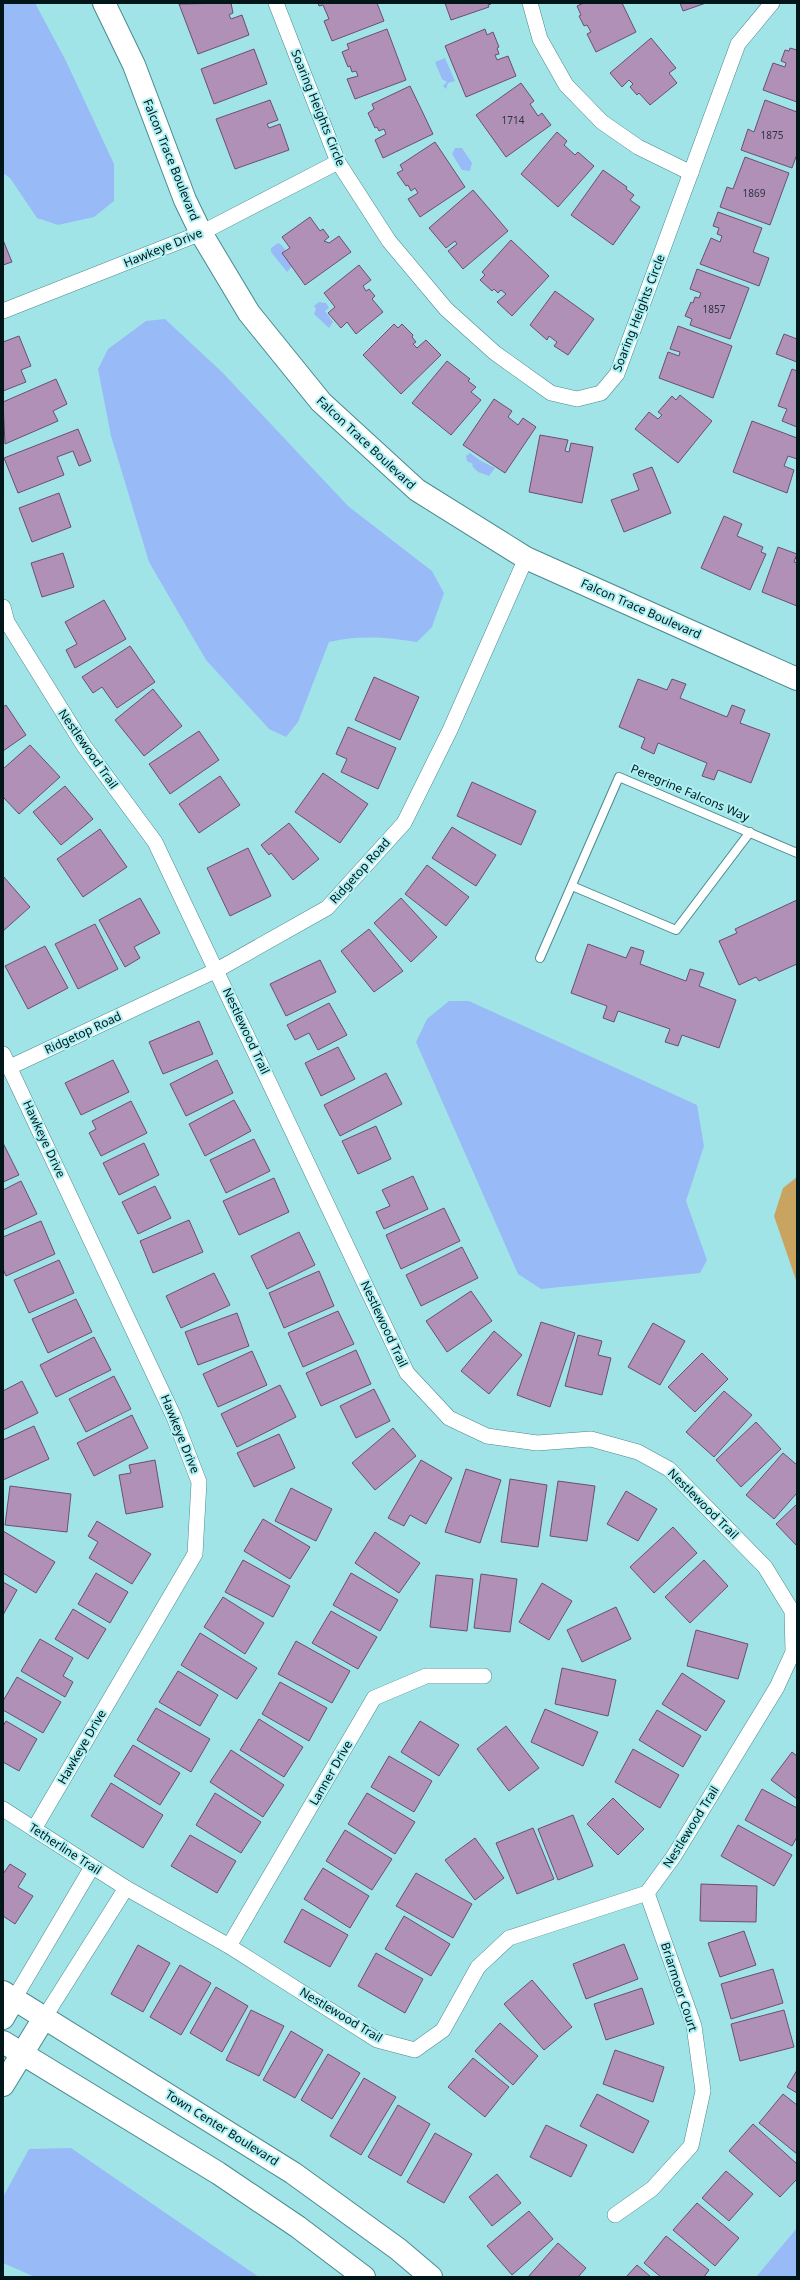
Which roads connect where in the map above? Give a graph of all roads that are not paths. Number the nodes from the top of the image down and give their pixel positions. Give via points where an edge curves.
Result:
1 (104, 3) edge
2 (276, 3) edge
3 (530, 3) edge
4 (772, 3) edge
5 (338, 162) junction
6 (691, 173) junction
7 (201, 234) junction
8 (3, 311) edge
9 (526, 558) junction
10 (3, 607) edge
11 (797, 679) edge
12 (750, 832) junction
13 (797, 853) edge
14 (572, 886) junction
15 (540, 958) dead end
16 (217, 970) junction
17 (7, 1061) edge
18 (484, 1676) dead end
19 (3, 1809) edge
20 (34, 1829) junction
21 (92, 1867) junction
22 (126, 1888) junction
23 (647, 1893) junction
24 (229, 1946) junction
25 (9, 1996) edge
26 (3, 2018) edge
27 (44, 2018) junction
28 (3, 2042) edge
29 (23, 2053) junction
30 (3, 2085) edge
31 (615, 2215) dead end
32 (364, 2277) edge
33 (431, 2277) edge

1 - 7 street, Falcon Trace Boulevard via 134,65 185,200
2 - 5 street, Soaring Heights Circle
3 - 6 street via 540,40 566,85 602,122 638,147
4 - 6 street, Soaring Heights Circle via 738,44
5 - 6 street, Soaring Heights Circle via 389,241 446,309 495,353 551,393 577,399 601,393 617,374
5 - 7 street, Hawkeye Drive
7 - 8 street, Hawkeye Drive
7 - 9 street, Falcon Trace Boulevard via 249,313 321,402 417,490
9 - 11 street, Falcon Trace Boulevard
9 - 16 street, Ridgetop Road via 450,730 404,823 327,908
10 - 16 street, Nestlewood Trail via 7,622 84,746 155,842
12 - 13 lane, Peregrine Falcons Way
12 - 14 lane, Peregrine Falcons Way via 676,930
12 - 14 lane, Peregrine Falcons Way via 619,777
14 - 15 lane, Peregrine Falcons Way
16 - 17 street, Ridgetop Road
16 - 23 street, Nestlewood Trail via 407,1373 449,1418 487,1436 537,1443 591,1439 638,1452 669,1469 765,1567 792,1611 793,1652 777,1687 674,1856
17 - 20 street, Hawkeye Drive via 174,1417 200,1482 195,1554
18 - 24 street, Lanner Drive via 426,1676 374,1698
19 - 20 street, Tetherline Trail
20 - 21 street, Tetherline Trail
21 - 22 street, Tetherline Trail
21 - 25 street
22 - 24 street, Nestlewood Trail
22 - 27 street
23 - 24 street, Nestlewood Trail via 509,1938 478,1967 443,2030 415,2050 377,2040
23 - 31 street, Briarmoor Court via 694,2026 703,2091 691,2146 652,2189
25 - 26 street
25 - 27 street, Town Center Boulevard
27 - 29 street
27 - 33 street, Town Center Boulevard via 293,2172 398,2249
28 - 29 street
29 - 30 street
29 - 32 street via 218,2173 298,2227

